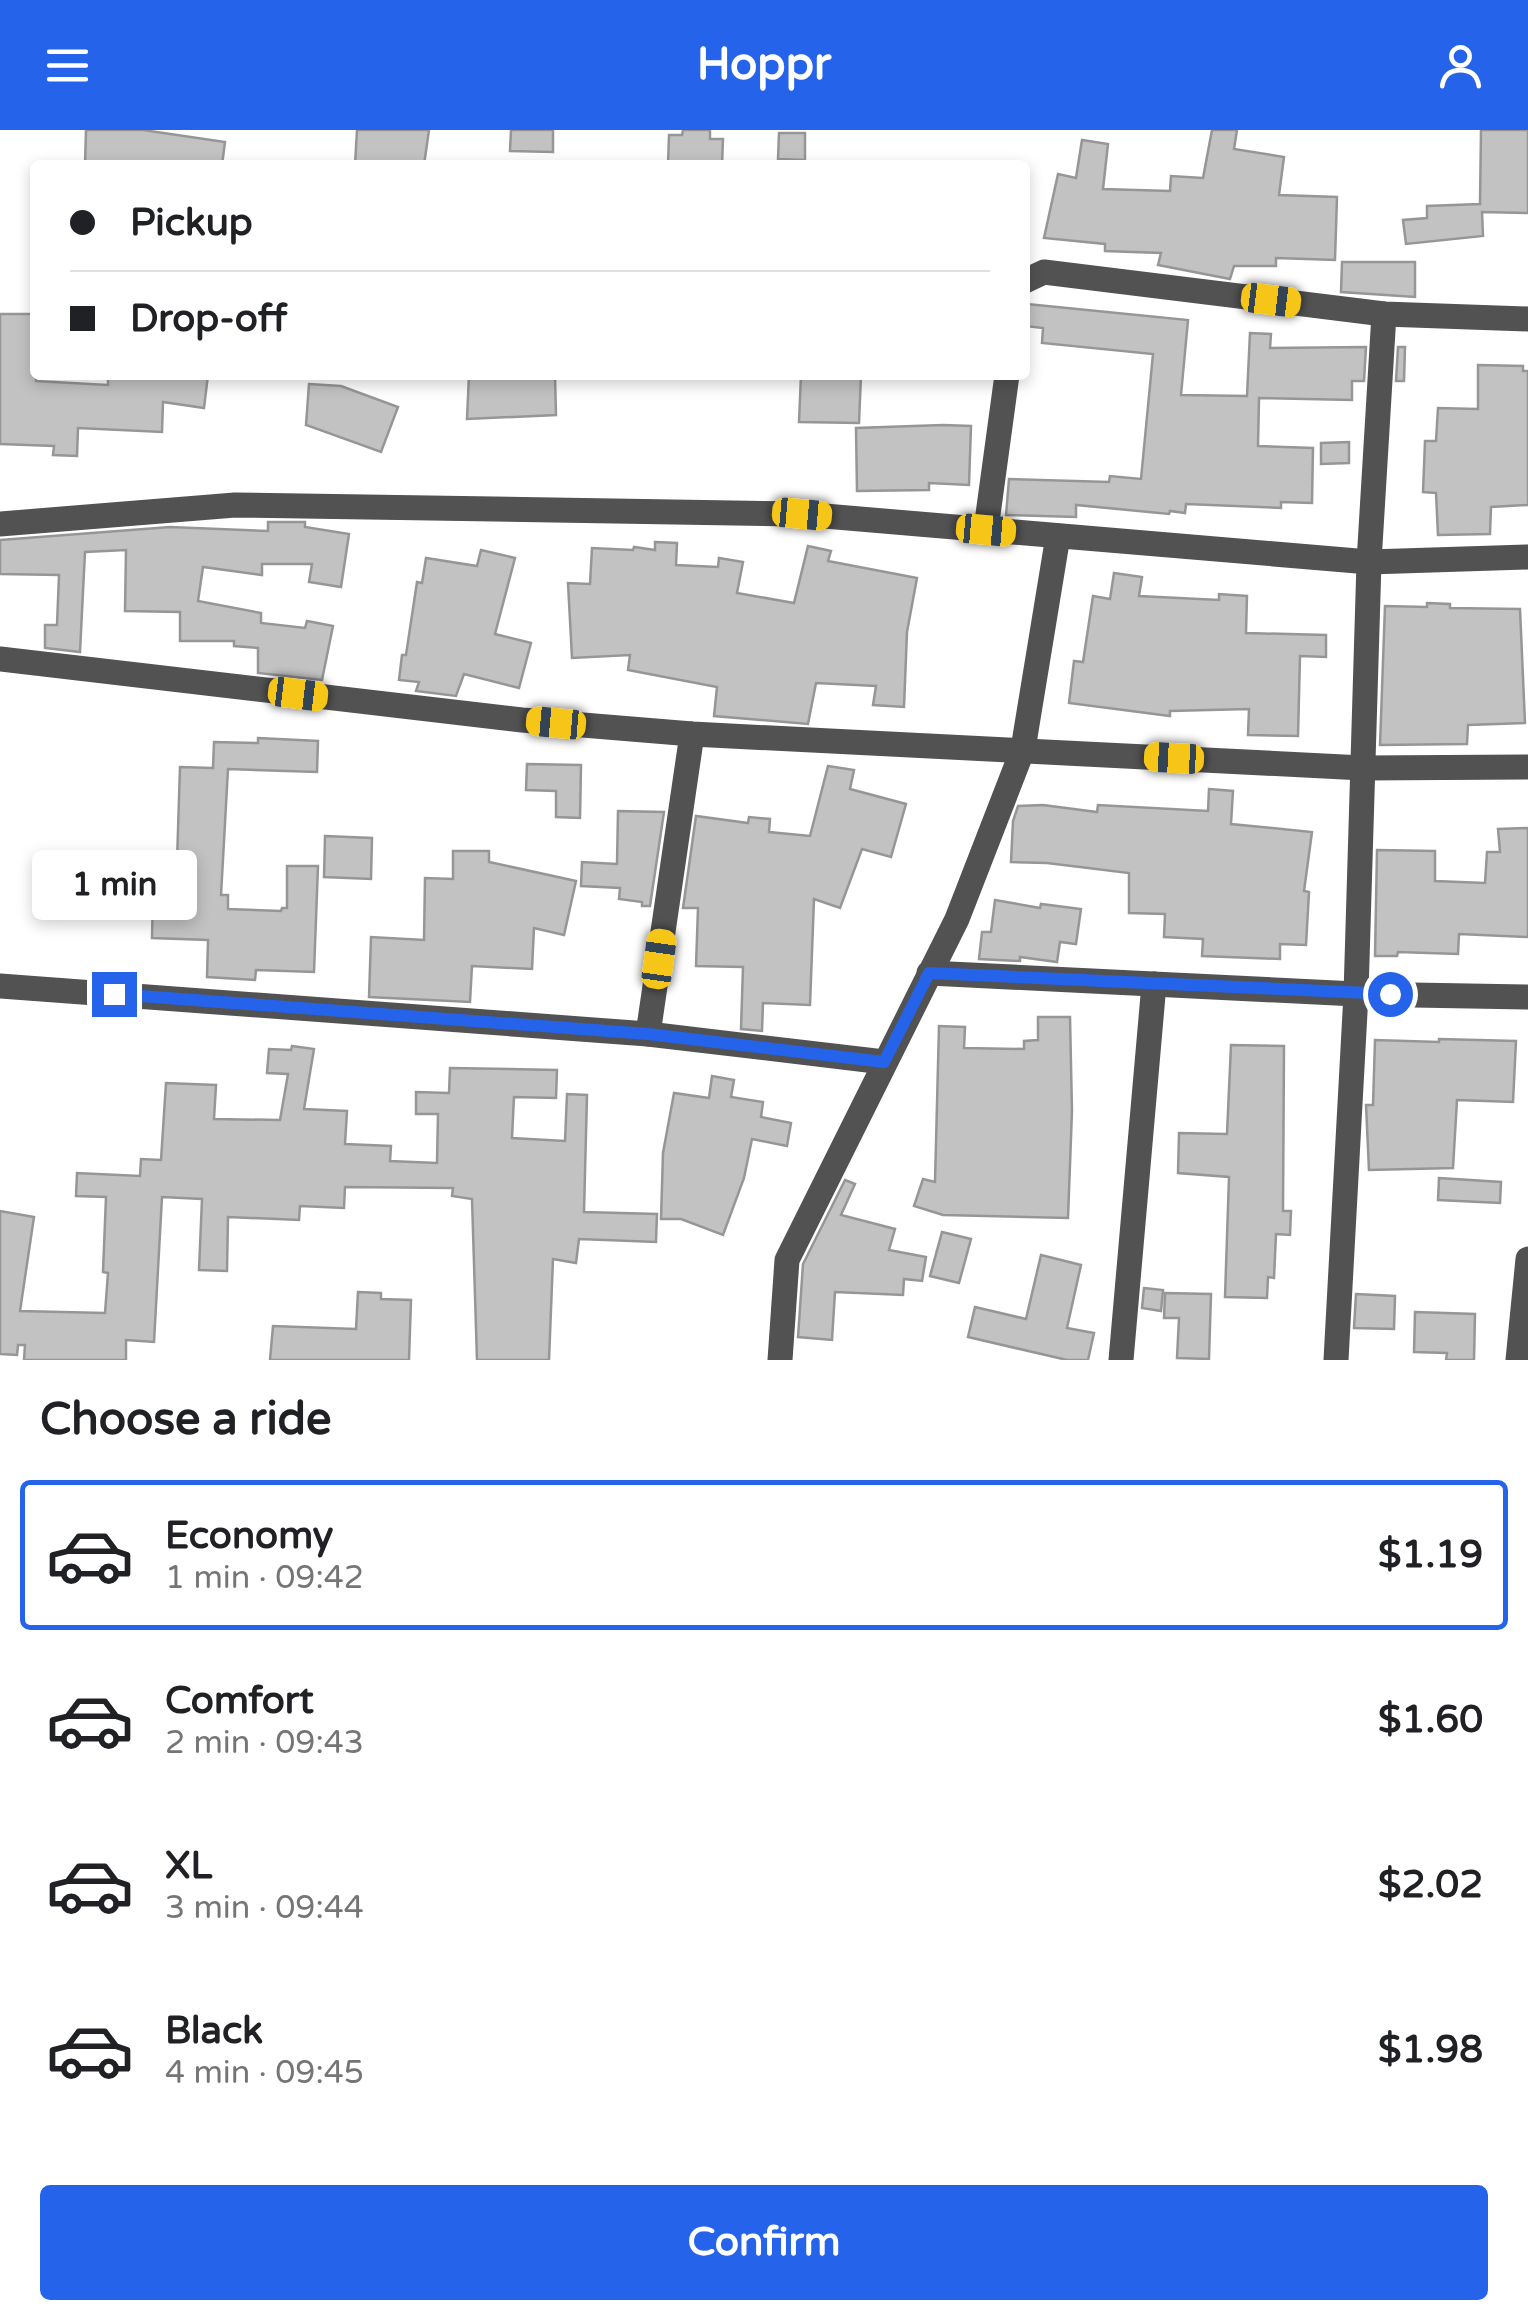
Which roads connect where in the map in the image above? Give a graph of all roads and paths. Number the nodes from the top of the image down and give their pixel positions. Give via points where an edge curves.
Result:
1 (1030, 279) edge
2 (1384, 314) junction
3 (1528, 320) edge
4 (1006, 380) edge
5 (0, 524) edge
6 (986, 530) junction
7 (1058, 536) junction
8 (1528, 557) edge
9 (1369, 562) junction
10 (0, 659) edge
11 (692, 734) junction
12 (1023, 749) junction
13 (1363, 768) junction
14 (1528, 768) edge
15 (929, 973) junction
16 (1154, 984) junction
17 (0, 986) edge
18 (1356, 994) junction
19 (1528, 997) edge
20 (648, 1034) junction
21 (884, 1062) junction
22 (1528, 1259) edge
23 (780, 1360) edge
24 (1121, 1360) edge
25 (1336, 1360) edge
26 (1518, 1360) edge

1 - 2 street via 1044,272
2 - 3 street
2 - 9 street
4 - 6 street
5 - 6 street via 235,506 802,514
6 - 7 street
7 - 9 street
7 - 12 street
8 - 9 street
9 - 13 street
10 - 11 street
11 - 12 street
11 - 20 street
12 - 13 street
12 - 15 street
13 - 14 street
13 - 18 street
15 - 16 street
15 - 21 street
16 - 18 street
16 - 24 street
17 - 20 street
18 - 19 street
18 - 25 street
20 - 21 street
21 - 23 street via 786,1260
22 - 26 street

